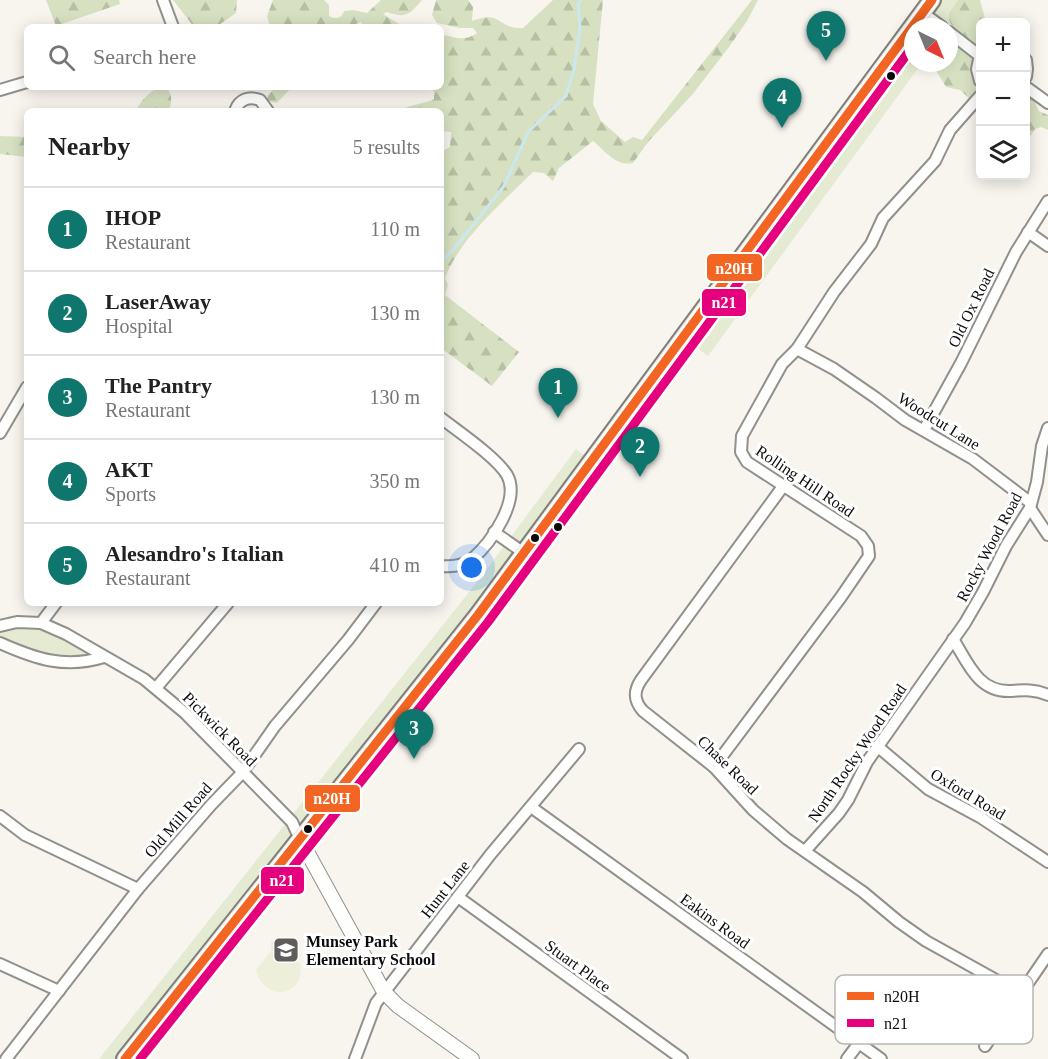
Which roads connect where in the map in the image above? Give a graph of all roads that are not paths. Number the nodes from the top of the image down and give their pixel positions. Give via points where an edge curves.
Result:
1 (163, 0) edge
2 (927, 6) edge
3 (172, 24) edge
4 (958, 39) edge
5 (976, 52) edge
6 (24, 83) edge
7 (0, 90) edge
8 (1030, 90) edge
9 (976, 101) edge
10 (1048, 103) edge
11 (237, 108) edge
12 (266, 108) edge
13 (1048, 201) edge
14 (1028, 232) junction
15 (1048, 246) edge
16 (797, 350) junction
17 (24, 392) edge
18 (444, 420) edge
19 (1048, 428) edge
20 (924, 430) junction
21 (0, 433) edge
22 (784, 485) junction
23 (1030, 505) junction
24 (494, 532) junction
25 (1048, 535) edge
26 (524, 553) junction
27 (444, 566) edge
28 (54, 606) edge
29 (225, 606) edge
30 (374, 606) edge
31 (41, 624) junction
32 (0, 626) edge
33 (953, 639) junction
34 (0, 643) edge
35 (104, 657) junction
36 (156, 688) junction
37 (1048, 695) edge
38 (877, 746) junction
39 (579, 750) dead end
40 (714, 767) junction
41 (242, 773) junction
42 (531, 807) junction
43 (0, 816) edge
44 (300, 839) junction
45 (805, 851) junction
46 (1048, 862) edge
47 (138, 889) junction
48 (458, 897) junction
49 (1048, 954) edge
50 (0, 964) edge
51 (987, 975) edge
52 (1033, 976) edge
53 (59, 991) junction
54 (384, 992) junction
55 (835, 1026) edge
56 (858, 1044) edge
57 (860, 1044) edge
58 (987, 1044) edge
59 (985, 1047) dead end
60 (6, 1059) edge
61 (125, 1059) edge
62 (355, 1059) edge
63 (472, 1059) edge
64 (682, 1059) edge
65 (847, 1059) edge
66 (881, 1059) edge

1 - 3 street
2 - 26 main road
4 - 5 street
6 - 7 street
8 - 10 street
9 - 16 street, Rolling Hill Road via 950,130 935,161 883,218 871,244
11 - 12 street via 249,98 260,100
13 - 14 street, Old Ox Road
14 - 15 street
14 - 20 street, Old Ox Road
16 - 20 street, Woodcut Lane via 834,369
16 - 22 street, Rolling Hill Road via 779,369 740,445 747,462
17 - 21 street
18 - 24 street via 495,461 511,483 506,514
19 - 23 street, Rocky Wood Road
20 - 23 street, Woodcut Lane via 973,459
22 - 40 street, Chase Road via 635,691 643,711
22 - 40 street, Rolling Hill Road via 861,536 869,556
23 - 25 street, Woodcut Lane
23 - 33 street, Rocky Wood Road
24 - 26 street
24 - 27 street via 471,559 461,565
26 - 44 main road
28 - 31 street
29 - 36 street
30 - 41 street, Old Mill Road via 275,726
31 - 32 street, Pickwick Road via 17,622
31 - 35 street, Pickwick Road
33 - 37 street via 972,670 989,688 1031,689
33 - 38 street, North Rocky Wood Road
34 - 35 street via 28,655 66,663
35 - 36 street, Pickwick Road
36 - 41 street, Pickwick Road
38 - 45 street, North Rocky Wood Road via 848,800
38 - 46 street, Oxford Road via 935,794 980,817
39 - 42 street, Hunt Lane
40 - 45 street, Chase Road via 753,810
41 - 44 street, Pickwick Road via 292,822
41 - 47 street, Old Mill Road
42 - 48 street, Hunt Lane
42 - 55 street, Eakins Road
43 - 47 street via 25,835
44 - 54 street
44 - 61 main road
45 - 51 street, Chase Road via 926,941
47 - 53 street, Old Mill Road
48 - 54 street, Hunt Lane
48 - 64 street, Stuart Place
49 - 52 street
50 - 53 street
53 - 60 street, Old Mill Road
54 - 62 street, Hunt Lane via 372,1009
54 - 63 street
56 - 65 street
57 - 66 street, Eakins Road
58 - 59 street

